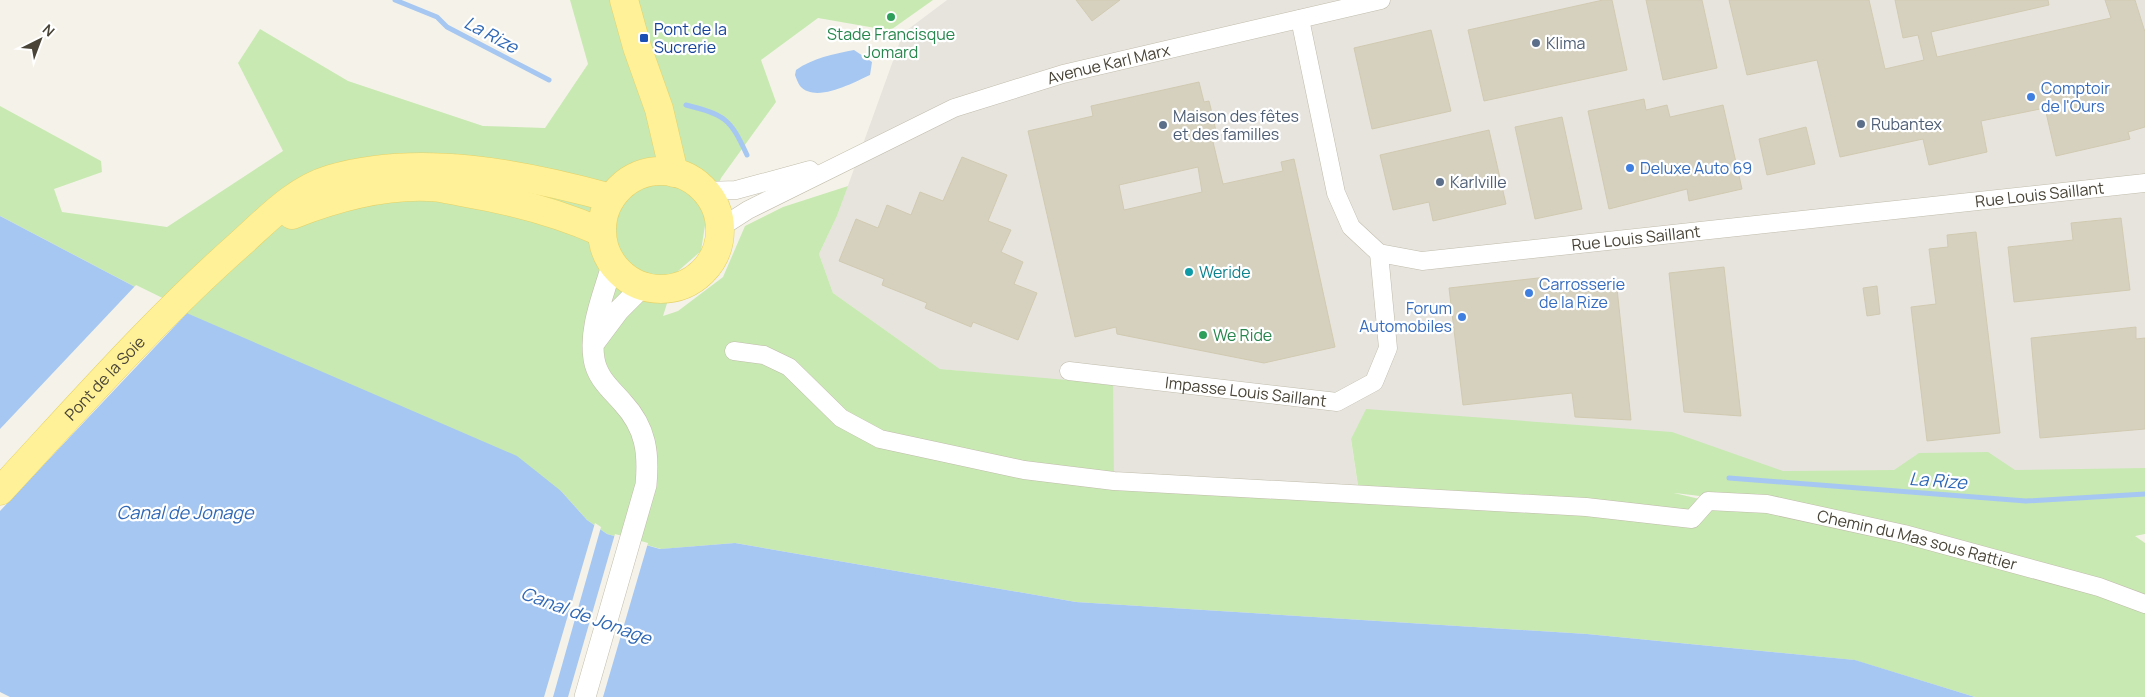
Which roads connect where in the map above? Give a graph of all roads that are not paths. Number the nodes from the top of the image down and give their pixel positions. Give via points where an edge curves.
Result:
1 (624, 0) edge
2 (1381, 0) edge
3 (1300, 19) junction
4 (847, 160) junction
5 (674, 173) junction
6 (2145, 183) edge
7 (704, 191) junction
8 (611, 198) junction
9 (262, 224) junction
10 (720, 228) junction
11 (601, 232) junction
12 (1379, 253) junction
13 (612, 264) junction
14 (642, 287) junction
15 (593, 344) junction
16 (734, 351) dead end
17 (1068, 371) dead end
18 (0, 491) edge
19 (2145, 604) edge
20 (585, 697) edge

1 - 5 main road via 659,109
2 - 3 street, Avenue Karl Marx
3 - 4 street, Avenue Karl Marx via 1063,74 954,108
3 - 12 street via 1336,193 1352,227
4 - 7 street, Avenue Karl Marx via 736,190
4 - 10 street, Avenue Karl Marx via 748,210
5 - 7 main road via 696,183
5 - 8 main road via 642,174 622,185
6 - 12 street, Rue Louis Saillant via 1422,261
7 - 10 main road via 715,208
8 - 9 main road, Pont de la Soie via 520,176 444,168 386,169 331,179 297,194
8 - 11 main road
9 - 11 main road via 375,190 430,187 571,218
9 - 18 main road, Pont de la Soie via 188,291
10 - 14 main road via 716,250 705,270 696,278 665,290
11 - 13 main road via 604,249
12 - 17 street, Impasse Louis Saillant via 1388,348 1374,382 1337,402
13 - 14 main road via 626,278
13 - 15 street via 596,320
14 - 15 street
15 - 20 street via 599,375 637,423 648,460 646,485
16 - 19 street, Chemin du Mas sous Rattier via 764,355 789,367 841,418 880,439 1024,470 1114,481 1586,507 1692,519 1708,501 1767,504 1904,534 2099,587

